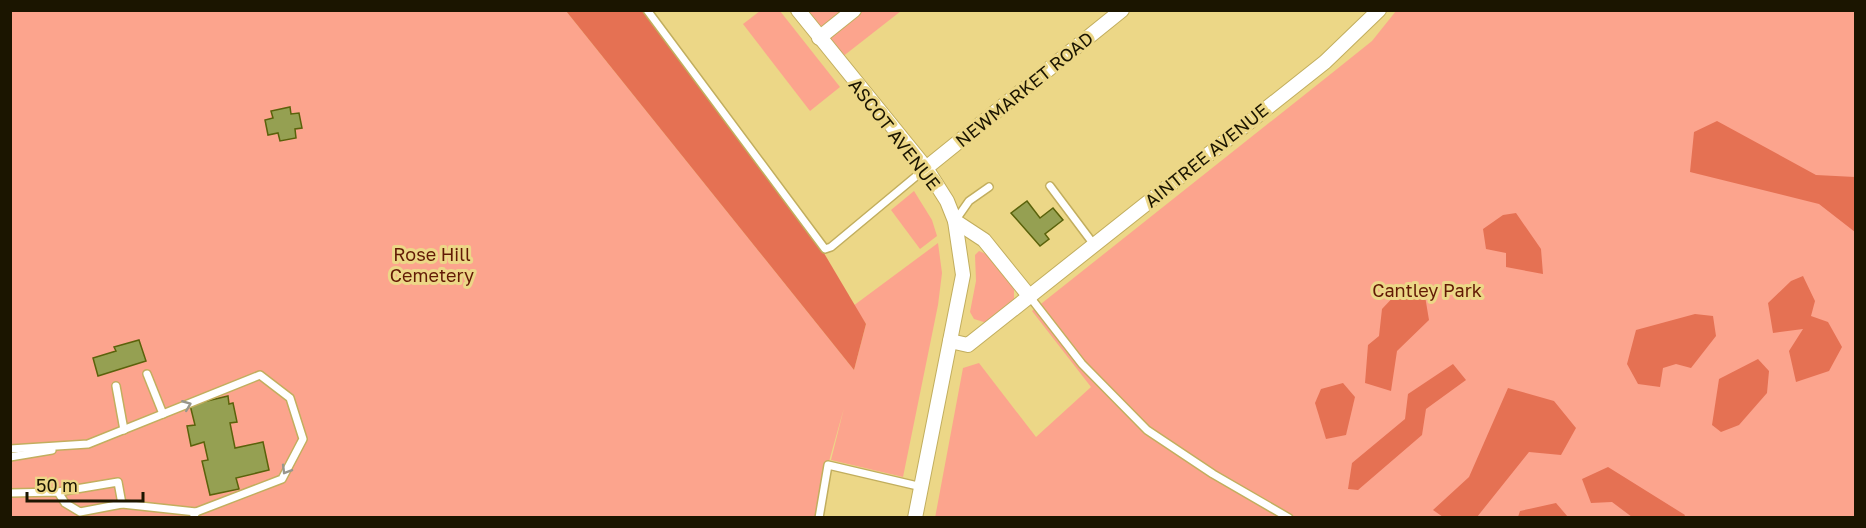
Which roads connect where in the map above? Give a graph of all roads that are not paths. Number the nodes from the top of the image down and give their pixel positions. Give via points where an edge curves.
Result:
1 (647, 10) edge
2 (798, 10) edge
3 (854, 10) edge
4 (1122, 10) edge
5 (1379, 10) edge
6 (819, 38) junction
7 (926, 168) junction
8 (1050, 186) dead end
9 (989, 187) dead end
10 (955, 221) junction
11 (1095, 246) junction
12 (1030, 297) junction
13 (950, 341) junction
14 (147, 374) dead end
15 (116, 387) dead end
16 (163, 414) junction
17 (124, 430) junction
18 (87, 444) junction
19 (10, 449) edge
20 (10, 458) edge
21 (922, 487) junction
22 (58, 492) junction
23 (10, 493) edge
24 (122, 504) junction
25 (194, 515) edge
26 (819, 518) edge
27 (915, 518) edge
28 (1289, 518) edge

1 - 7 lane via 825,249
2 - 6 street, ASCOT AVENUE
3 - 6 street
4 - 7 street, NEWMARKET ROAD
5 - 11 street, AINTREE AVENUE via 1325,62
6 - 7 street, ASCOT AVENUE
7 - 10 street, ASCOT AVENUE
8 - 11 lane
9 - 10 lane via 969,201
10 - 12 street via 984,240
10 - 13 street, ASCOT AVENUE via 963,275
11 - 12 street, AINTREE AVENUE
12 - 13 street, AINTREE AVENUE via 968,345
12 - 28 lane via 1082,364 1147,430
13 - 21 street, ASCOT AVENUE
14 - 16 lane
15 - 17 lane
16 - 17 lane
16 -> 25 lane via 260,375 290,398 303,440 282,478
17 - 18 lane
18 - 19 lane
18 - 20 lane
21 - 26 lane via 828,465
21 - 27 street, ASCOT AVENUE
22 - 23 lane
22 - 24 lane via 65,503 80,512
22 - 24 lane via 118,483
24 - 25 lane

